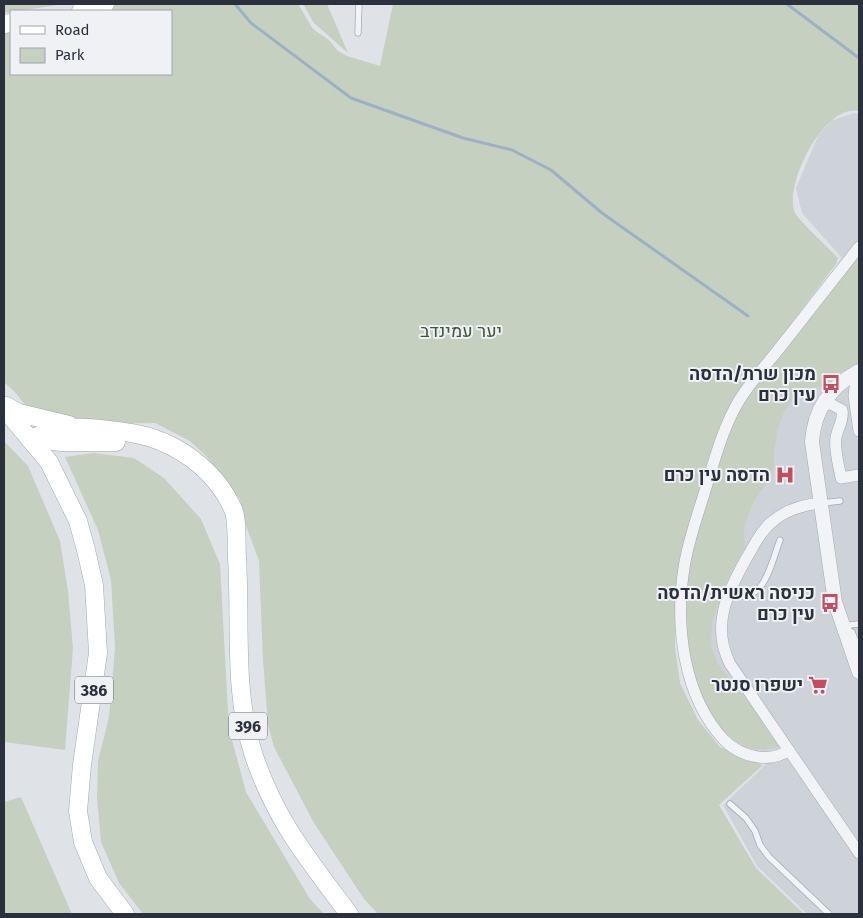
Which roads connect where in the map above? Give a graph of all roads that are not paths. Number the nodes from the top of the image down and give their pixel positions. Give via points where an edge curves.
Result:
1 (105, 4) edge
2 (360, 4) edge
3 (84, 10) edge
4 (358, 33) dead end
5 (859, 247) edge
6 (858, 371) edge
7 (4, 407) edge
8 (819, 409) junction
9 (79, 428) junction
10 (859, 431) edge
11 (32, 439) junction
12 (859, 475) edge
13 (840, 501) dead end
14 (820, 503) junction
15 (234, 511) junction
16 (780, 540) dead end
17 (728, 593) junction
18 (838, 612) junction
19 (859, 624) edge
20 (849, 625) junction
21 (859, 650) edge
22 (859, 672) edge
23 (790, 750) junction
24 (730, 804) dead end
25 (859, 853) edge
26 (125, 914) edge
27 (349, 914) edge
28 (829, 914) edge

1 - 3 main road
2 - 4 lane
5 - 23 street via 740,399 720,443 684,569 683,648 690,678 705,714 726,741 740,752 758,758 781,756
6 - 8 street via 835,388
6 - 10 street via 854,396
7 - 9 main road
7 - 11 main road, 386
8 - 12 street via 829,404 842,410 842,422 836,436 841,478
8 - 14 street via 812,442
9 - 11 main road via 44,432
9 - 15 main road via 147,436 180,451 202,466
11 - 15 main road via 135,442 155,448 177,459 204,480
11 - 26 main road, 386 via 49,462 78,521 94,585 98,653 78,811 83,842 98,878
13 - 14 lane
14 - 17 street via 798,508 773,521 754,546
14 - 18 street
15 - 27 main road, 396 via 241,696 253,752 273,804 293,839
16 - 17 lane via 757,592 741,598
17 - 23 street via 720,623 726,656
18 - 20 lane
18 - 22 street
19 - 20 lane
20 - 21 lane
23 - 25 street
24 - 28 lane via 746,818 769,857

